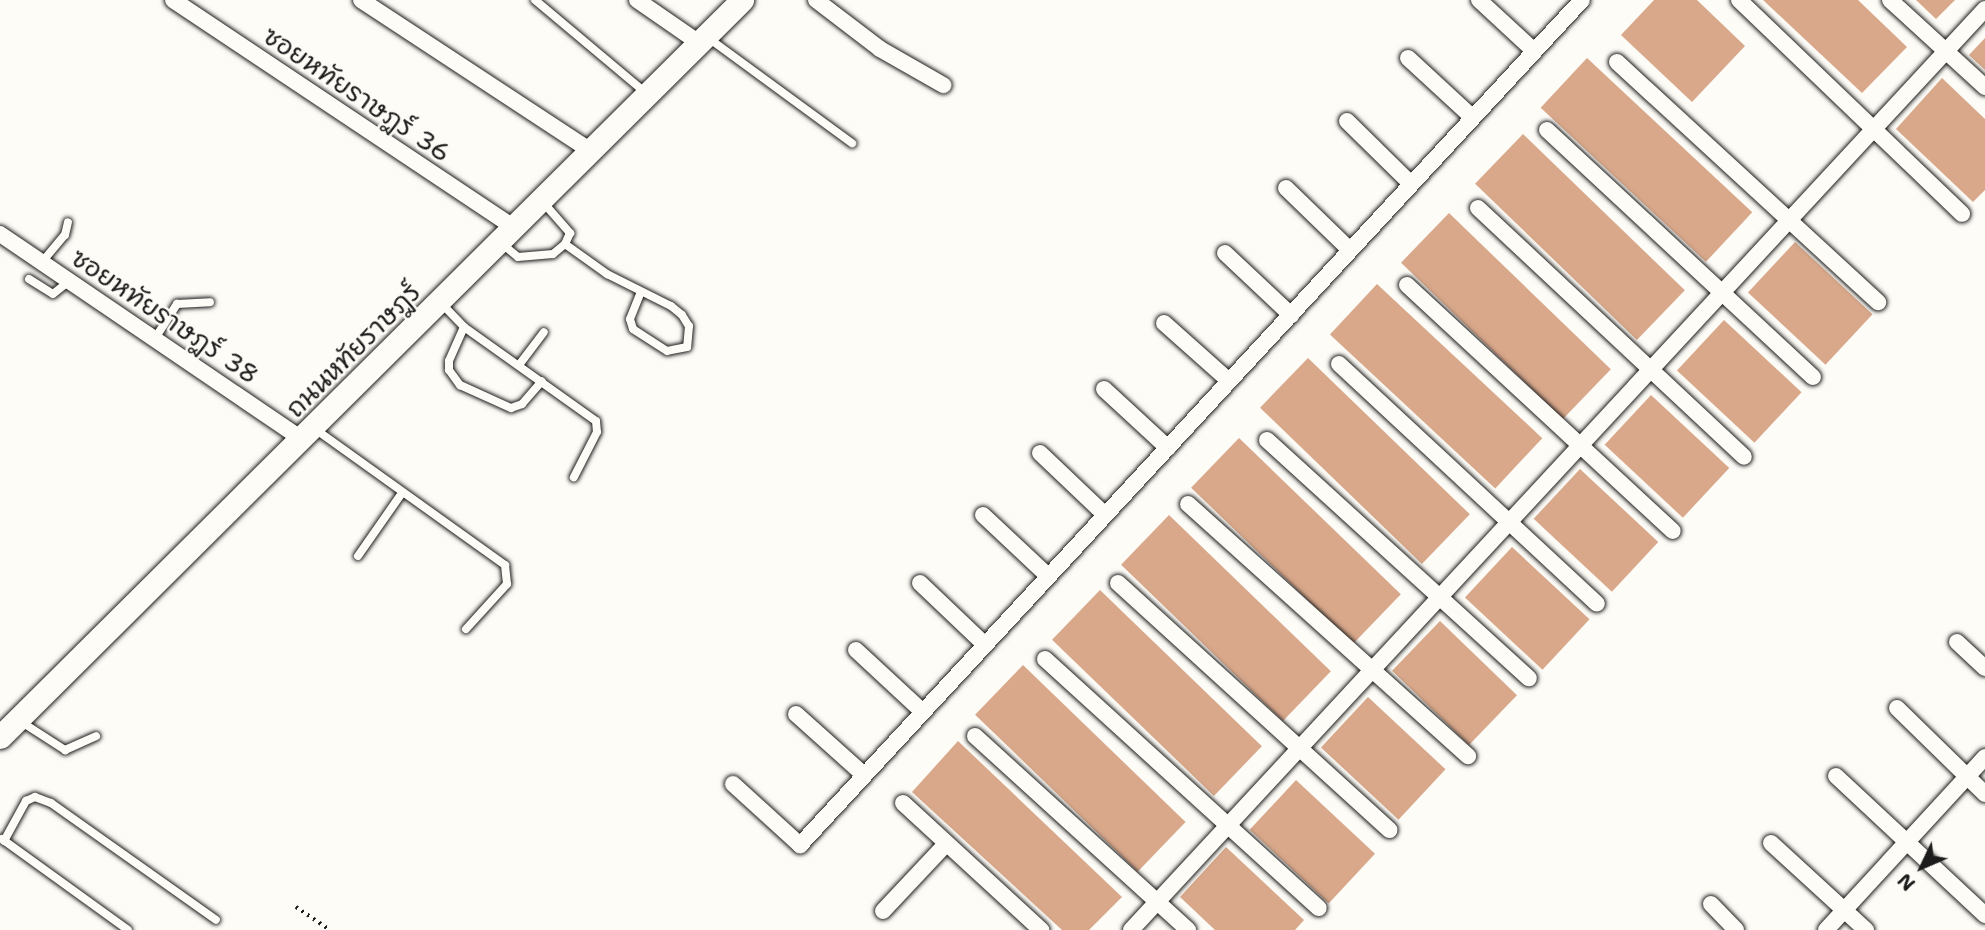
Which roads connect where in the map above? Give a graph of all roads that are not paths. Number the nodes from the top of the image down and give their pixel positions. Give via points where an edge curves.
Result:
1 (173, 0) edge
2 (361, 0) edge
3 (535, 0) edge
4 (638, 0) edge
5 (742, 0) edge
6 (816, 0) edge
7 (1479, 0) edge
8 (1582, 0) edge
9 (1739, 0) edge
10 (1890, 0) edge
11 (1985, 9) edge
12 (703, 40) junction
13 (1534, 51) junction
14 (1946, 51) junction
15 (1408, 58) dead end
16 (1618, 62) dead end
17 (943, 85) dead end
18 (1985, 87) edge
19 (649, 94) junction
20 (1473, 118) junction
21 (1348, 121) dead end
22 (1547, 130) dead end
23 (1873, 130) junction
24 (852, 143) dead end
25 (591, 151) junction
26 (1411, 184) junction
27 (1286, 188) dead end
28 (542, 201) junction
29 (1478, 208) dead end
30 (1962, 214) dead end
31 (1789, 220) junction
32 (68, 222) dead end
33 (0, 234) edge
34 (508, 235) junction
35 (565, 244) junction
36 (1350, 250) junction
37 (1224, 253) dead end
38 (41, 262) junction
39 (29, 279) dead end
40 (69, 281) junction
41 (1407, 285) dead end
42 (641, 292) junction
43 (1723, 292) junction
44 (210, 302) dead end
45 (1878, 302) dead end
46 (440, 303) junction
47 (1291, 314) junction
48 (1164, 323) dead end
49 (464, 327) junction
50 (544, 332) dead end
51 (154, 340) junction
52 (1339, 364) dead end
53 (519, 365) junction
54 (1650, 371) junction
55 (1814, 377) dead end
56 (542, 381) junction
57 (1229, 381) junction
58 (1104, 389) dead end
59 (307, 433) junction
60 (1267, 440) dead end
61 (1581, 445) junction
62 (1168, 448) junction
63 (1040, 453) dead end
64 (1744, 457) dead end
65 (575, 477) dead end
66 (402, 492) junction
67 (1188, 504) dead end
68 (982, 515) dead end
69 (1105, 515) junction
70 (1508, 523) junction
71 (1673, 531) dead end
72 (358, 556) dead end
73 (1048, 576) junction
74 (920, 583) dead end
75 (1118, 583) dead end
76 (1440, 597) junction
77 (1597, 604) dead end
78 (466, 629) dead end
79 (1957, 642) dead end
80 (985, 645) junction
81 (856, 650) dead end
82 (1045, 659) dead end
83 (1985, 668) edge
84 (1372, 670) junction
85 (1529, 678) dead end
86 (1897, 708) dead end
87 (923, 712) junction
88 (796, 714) dead end
89 (17, 719) junction
90 (96, 736) dead end
91 (975, 736) dead end
92 (0, 737) edge
93 (1300, 748) junction
94 (1468, 756) dead end
95 (1985, 757) edge
96 (864, 775) junction
97 (1836, 776) dead end
98 (1966, 777) junction
99 (733, 784) dead end
100 (1985, 794) edge
101 (903, 803) dead end
102 (1228, 825) junction
103 (1389, 830) dead end
104 (2, 839) edge
105 (1771, 843) dead end
106 (946, 844) junction
107 (1906, 844) junction
108 (1157, 902) junction
109 (1711, 904) dead end
110 (1319, 908) dead end
111 (883, 911) dead end
112 (1844, 911) junction
113 (1985, 915) edge
114 (216, 920) dead end
115 (116, 926) edge
116 (128, 930) edge
117 (1041, 930) edge
118 (1131, 930) edge
119 (1188, 930) edge
120 (1736, 930) edge
121 (1826, 930) edge
122 (1866, 930) edge

1 - 34 street, ซอยหทัยราษฎร์ 36
2 - 25 street
3 - 19 lane
4 - 12 street
5 - 12 main road, ถนนหทัยราษฎร์
6 - 17 street via 880,49
7 - 13 street
8 - 13 street
9 - 23 street
10 - 14 street
11 - 14 street
12 - 19 main road, ถนนหทัยราษฎร์
12 - 24 lane
13 - 20 street
14 - 18 street
14 - 23 street
15 - 20 street
16 - 31 street
19 - 25 main road, ถนนหทัยราษฎร์
20 - 26 street
21 - 26 street
22 - 43 street
23 - 30 street
23 - 31 street
25 - 28 main road, ถนนหทัยราษฎร์
26 - 36 street
27 - 36 street
28 - 34 main road, ถนนหทัยราษฎร์
28 - 35 lane via 570,233
29 - 54 street
31 - 43 street
31 - 45 street
32 - 38 lane via 65,234
33 - 38 street, ซอยหทัยราษฎร์ 38
34 - 35 lane via 518,257 553,254
34 - 46 main road, ถนนหทัยราษฎร์
35 - 42 lane
36 - 47 street
37 - 47 street
38 - 40 street, ซอยหทัยราษฎร์ 38
39 - 40 lane via 53,294
40 - 51 street, ซอยหทัยราษฎร์ 38
41 - 61 street
42 - 42 lane via 682,315 689,326 687,347 667,351 633,329 630,319
43 - 54 street
43 - 55 street
44 - 51 lane via 177,303
46 - 49 lane
46 - 59 main road, ถนนหทัยราษฎร์
47 - 57 street
48 - 57 street
49 - 53 lane
49 - 56 lane via 449,361 460,385 511,408 522,404
50 - 53 lane
51 - 59 street, ซอยหทัยราษฎร์ 38
52 - 70 street
53 - 56 lane
54 - 61 street
54 - 64 street
56 - 65 lane via 596,421 597,432
57 - 62 street
58 - 62 street
59 - 66 lane
59 - 89 main road, ถนนหทัยราษฎร์
60 - 76 street
61 - 70 street
61 - 71 street
62 - 69 street
63 - 69 street
66 - 72 lane
66 - 78 lane via 505,565 507,584
67 - 84 street
68 - 73 street
69 - 73 street
70 - 76 street
70 - 77 street
73 - 80 street
74 - 80 street
75 - 93 street
76 - 84 street
76 - 85 street
79 - 83 street
80 - 87 street
81 - 87 street
82 - 102 street
84 - 93 street
84 - 94 street
86 - 98 street
87 - 96 street
88 - 96 street
89 - 90 lane via 65,750
89 - 92 main road, ถนนหทัยราษฎร์
91 - 108 street
93 - 102 street
93 - 103 street
95 - 98 street
96 - 99 street via 800,845
97 - 107 street
98 - 100 street
98 - 107 street
101 - 106 street
102 - 108 street
102 - 110 street
104 - 114 lane via 26,801 34,797 51,803
104 - 115 lane
105 - 112 street
106 - 111 street
106 - 117 street
107 - 112 street
107 - 113 street
108 - 118 street
108 - 119 street
109 - 120 street
112 - 121 street
112 - 122 street
115 - 116 lane

